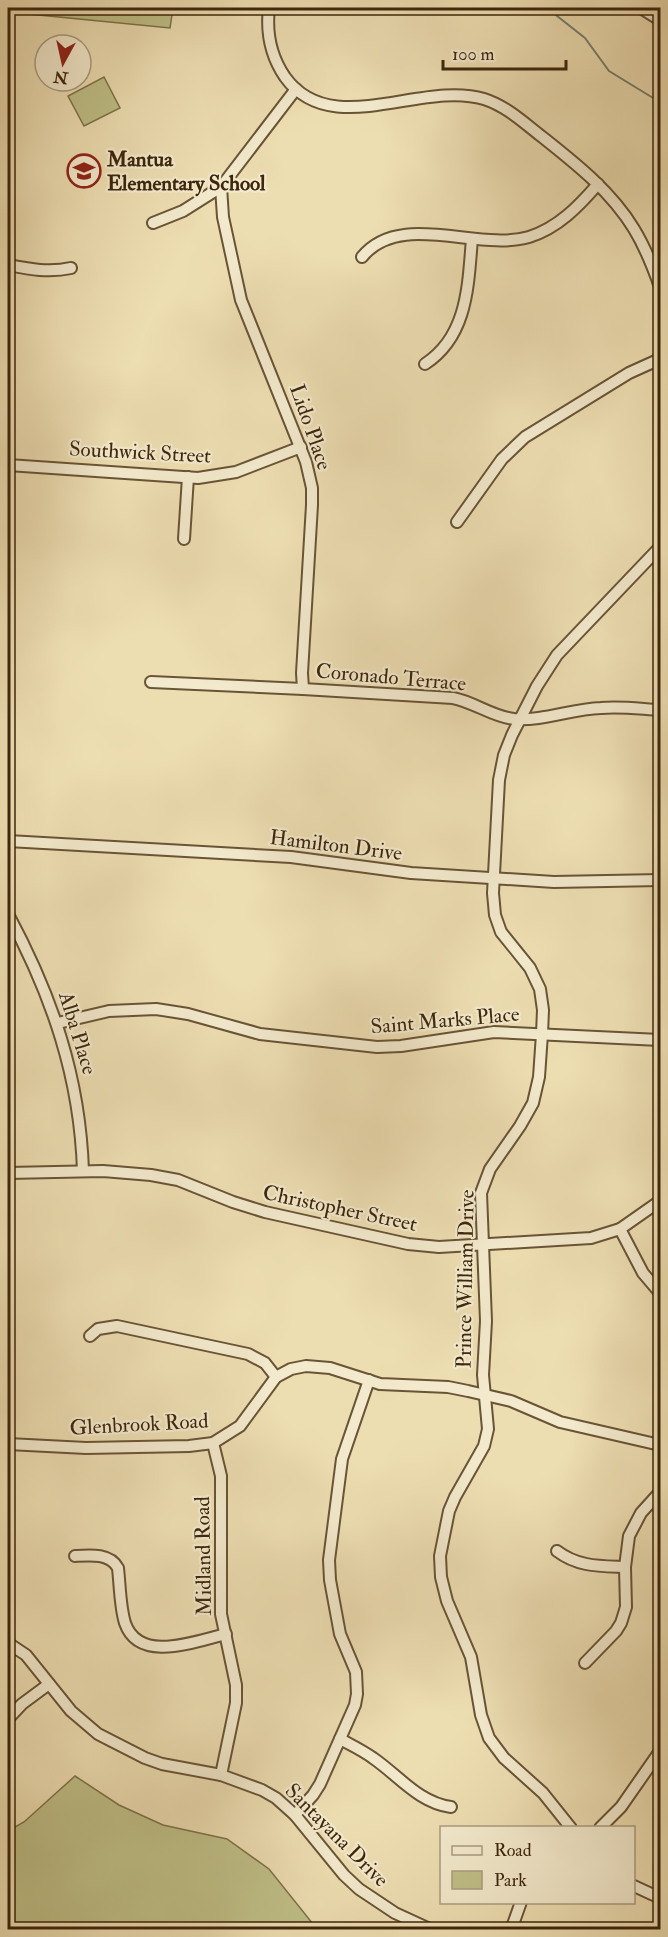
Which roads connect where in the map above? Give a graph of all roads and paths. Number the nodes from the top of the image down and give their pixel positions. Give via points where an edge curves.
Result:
1 (269, 8) edge
2 (641, 8) edge
3 (660, 20) edge
4 (296, 89) junction
5 (598, 184) junction
6 (221, 187) junction
7 (153, 223) dead end
8 (472, 239) junction
9 (363, 257) dead end
10 (8, 265) edge
11 (71, 268) dead end
12 (660, 287) edge
13 (660, 358) edge
14 (425, 364) dead end
15 (301, 447) junction
16 (8, 465) edge
17 (188, 477) junction
18 (457, 522) dead end
19 (184, 539) dead end
20 (660, 548) edge
21 (150, 682) dead end
22 (303, 689) junction
23 (660, 710) edge
24 (520, 719) junction
25 (8, 842) edge
26 (494, 878) junction
27 (660, 880) edge
28 (8, 914) edge
29 (57, 1023) junction
30 (542, 1034) junction
31 (660, 1040) edge
32 (83, 1171) junction
33 (8, 1173) edge
34 (660, 1201) edge
35 (620, 1229) junction
36 (482, 1245) junction
37 (660, 1293) edge
38 (90, 1336) dead end
39 (276, 1377) junction
40 (369, 1380) junction
41 (484, 1395) junction
42 (213, 1443) junction
43 (8, 1444) edge
44 (660, 1445) edge
45 (660, 1492) edge
46 (557, 1551) dead end
47 (75, 1556) dead end
48 (625, 1567) junction
49 (226, 1634) junction
50 (8, 1643) edge
51 (585, 1663) dead end
52 (49, 1684) junction
53 (8, 1719) edge
54 (340, 1739) junction
55 (660, 1751) edge
56 (221, 1775) junction
57 (451, 1807) dead end
58 (295, 1815) junction
59 (570, 1826) edge
60 (601, 1826) edge
61 (635, 1887) edge
62 (660, 1898) edge
63 (520, 1904) edge
64 (432, 1929) edge
65 (511, 1929) edge

1 - 4 street via 272,53
2 - 3 street
4 - 5 street via 322,103 345,108 448,94 484,99 513,114
4 - 6 street
5 - 8 street via 564,218 544,231 518,239
5 - 12 street via 633,227
6 - 7 street via 183,211
6 - 15 street, Lido Place via 223,217 242,300
8 - 9 street via 421,234 392,236 376,243
8 - 14 street via 459,321 444,349
10 - 11 street via 46,271
13 - 18 street via 525,437 502,459
15 - 17 street, Southwick Street via 236,472
15 - 22 street, Lido Place via 309,470 312,505
16 - 17 street, Southwick Street
17 - 19 street
20 - 24 street, Prince William Drive via 557,655
21 - 22 street, Coronado Terrace
22 - 24 street, Coronado Terrace via 453,698 502,717
23 - 24 street, Coronado Terrace via 600,708
24 - 26 street, Prince William Drive via 501,768
25 - 26 street, Hamilton Drive via 291,857 411,873
26 - 27 street, Hamilton Drive
26 - 30 street, Prince William Drive via 498,926 530,968 540,989
28 - 29 street, Alba Place
29 - 30 street, Saint Marks Place via 109,1011 156,1009 260,1034 377,1047 494,1032
29 - 32 street, Alba Place via 78,1106
30 - 31 street, Saint Marks Place
30 - 36 street, Prince William Drive via 533,1103 484,1181
32 - 33 street, Christopher Street
32 - 36 street, Christopher Street via 168,1178 265,1212 422,1246
34 - 35 street, Christopher Street
35 - 36 street, Christopher Street via 582,1240
35 - 37 street via 643,1274
36 - 41 street, Prince William Drive
38 - 39 street via 98,1329 117,1326 249,1354 265,1363
39 - 40 street via 291,1368 306,1366 330,1368
39 - 42 street, Glenbrook Road via 240,1426
40 - 41 street via 392,1386 448,1387
40 - 54 street via 342,1459 329,1560 340,1634 358,1682 354,1705
41 - 44 street via 527,1407 560,1422
41 - 59 street, Prince William Drive via 487,1439 449,1511 440,1556 442,1585 471,1657 489,1738
42 - 43 street, Glenbrook Road via 86,1448
42 - 49 street, Midland Road via 221,1476 220,1597
45 - 48 street via 636,1520
46 - 48 street via 578,1563
47 - 49 street via 106,1557 116,1563 126,1627 145,1644 162,1648
48 - 51 street via 626,1607 621,1623
49 - 56 street, Midland Road via 237,1694
50 - 52 street, Santayana Drive via 26,1655
52 - 53 street
52 - 56 street, Santayana Drive via 82,1722 121,1747 162,1764
54 - 57 street via 374,1758 427,1800
54 - 58 street via 316,1789
55 - 60 street via 621,1806
56 - 58 street, Santayana Drive via 262,1790
58 - 64 street, Santayana Drive via 359,1889 394,1913
61 - 62 street
63 - 65 street

